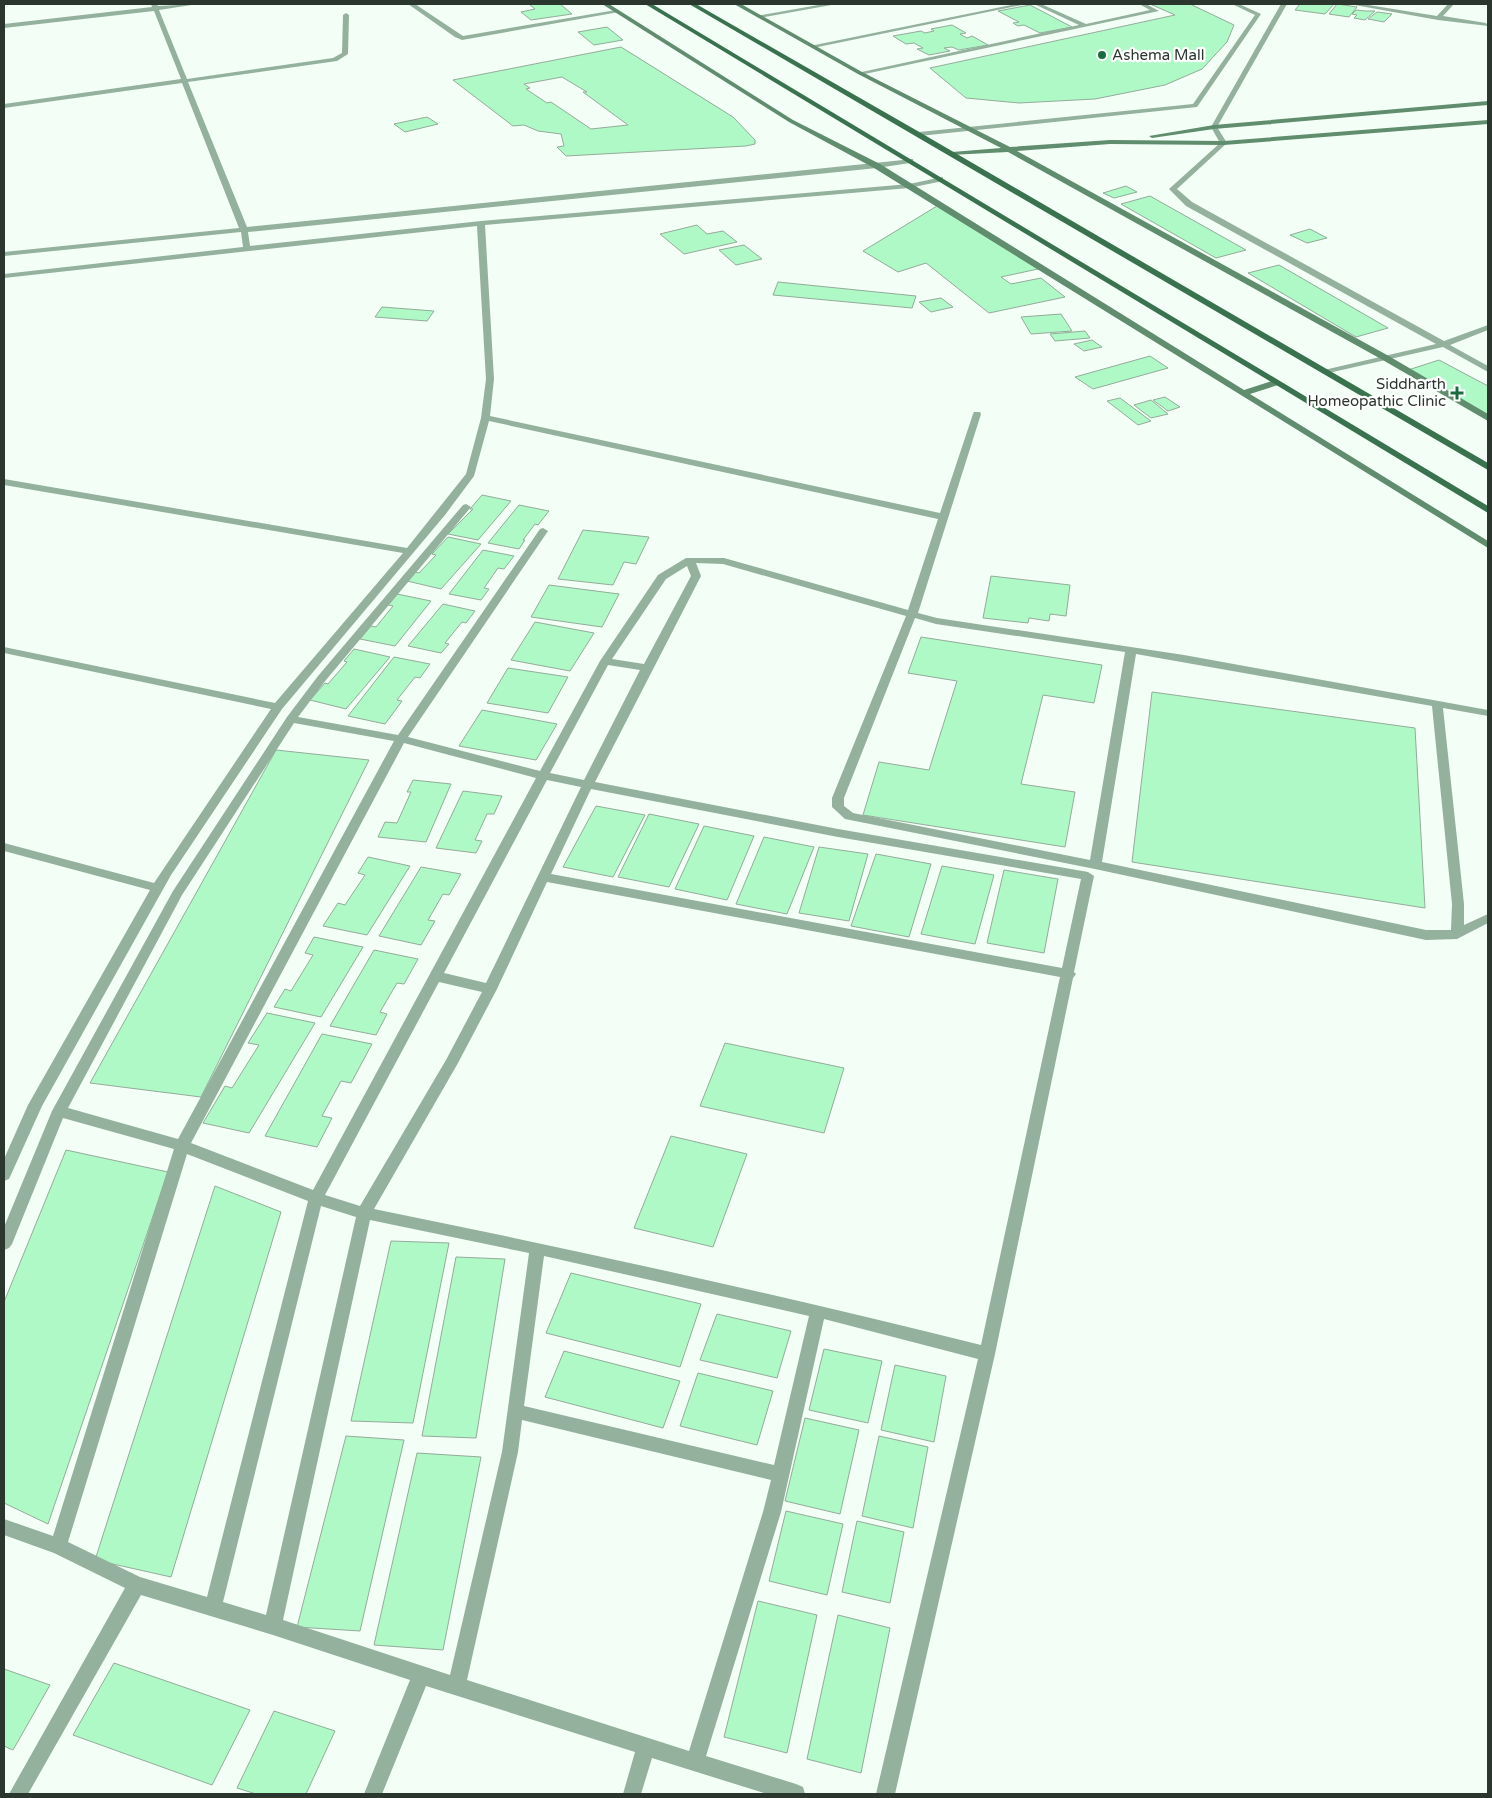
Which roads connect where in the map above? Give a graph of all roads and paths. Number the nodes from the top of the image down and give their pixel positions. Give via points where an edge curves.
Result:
1 (195, 4) edge
2 (411, 4) edge
3 (604, 4) edge
4 (648, 4) edge
5 (692, 4) edge
6 (737, 4) edge
7 (834, 4) edge
8 (1024, 4) edge
9 (1037, 4) edge
10 (1142, 4) edge
11 (1235, 4) edge
12 (1284, 4) edge
13 (1352, 4) edge
14 (1451, 4) edge
15 (155, 6) edge
16 (616, 12) junction
17 (346, 14) dead end
18 (759, 16) junction
19 (1438, 18) junction
20 (1486, 25) dead end
21 (4, 26) edge
22 (1086, 26) junction
23 (812, 46) junction
24 (860, 73) junction
25 (184, 81) junction
26 (1488, 103) edge
27 (4, 106) edge
28 (1488, 122) edge
29 (1214, 127) junction
30 (966, 128) junction
31 (919, 134) junction
32 (1110, 142) junction
33 (1224, 143) junction
34 (1008, 149) junction
35 (952, 154) junction
36 (910, 161) junction
37 (877, 166) junction
38 (940, 179) junction
39 (909, 186) junction
40 (481, 223) junction
41 (244, 230) junction
42 (247, 249) junction
43 (4, 254) edge
44 (4, 276) edge
45 (1488, 327) edge
46 (1442, 345) junction
47 (1384, 357) junction
48 (1488, 369) edge
49 (1327, 372) junction
50 (1275, 383) junction
51 (1244, 393) junction
52 (977, 414) dead end
53 (485, 418) junction
54 (1488, 418) edge
55 (1488, 467) edge
56 (4, 482) edge
57 (466, 507) dead end
58 (1488, 510) edge
59 (943, 517) junction
60 (543, 532) dead end
61 (1488, 545) edge
62 (410, 551) junction
63 (690, 560) junction
64 (912, 614) junction
65 (4, 650) edge
66 (1131, 650) junction
67 (605, 662) junction
68 (647, 668) junction
69 (1437, 704) junction
70 (278, 707) junction
71 (1488, 713) edge
72 (291, 719) junction
73 (401, 738) junction
74 (544, 776) junction
75 (588, 784) junction
76 (4, 847) edge
77 (1095, 865) junction
78 (545, 877) junction
79 (158, 888) junction
80 (1488, 918) edge
81 (1457, 934) junction
82 (1069, 974) junction
83 (436, 976) junction
84 (490, 989) junction
85 (59, 1112) junction
86 (182, 1146) junction
87 (4, 1175) edge
88 (316, 1198) junction
89 (364, 1212) junction
90 (4, 1244) edge
91 (537, 1248) junction
92 (818, 1311) junction
93 (987, 1354) junction
94 (515, 1411) junction
95 (780, 1474) junction
96 (4, 1526) edge
97 (58, 1546) junction
98 (137, 1585) junction
99 (213, 1609) junction
100 (273, 1626) junction
101 (421, 1675) junction
102 (457, 1685) junction
103 (646, 1747) junction
104 (695, 1762) junction
105 (18, 1794) edge
106 (373, 1794) edge
107 (632, 1794) edge
108 (796, 1794) edge
109 (886, 1794) edge

1 - 15 street
2 - 16 street via 462,38
3 - 16 street
4 - 36 main road
5 - 31 main road
6 - 18 street
7 - 18 street
8 - 23 street
9 - 22 street
10 - 22 street via 1156,11
11 - 30 street via 1258,14 1195,106
12 - 29 street
13 - 19 street
14 - 19 street
15 - 21 street
15 - 25 street
16 - 37 street via 791,121
17 - 25 street via 346,49 342,57
18 - 23 street
19 - 20 street
22 - 24 street
23 - 24 street
24 - 30 street
25 - 27 street
25 - 41 street
26 - 29 street
28 - 33 street
29 - 32 street
29 - 33 street
30 - 31 street
30 - 34 street
31 - 35 main road
32 - 33 street
32 - 34 street
33 - 46 street via 1173,189 1189,204
34 - 35 street
34 - 47 street
35 - 49 main road
36 - 37 street
36 - 38 main road
37 - 39 street
37 - 41 street
38 - 39 street
38 - 50 main road
39 - 40 street
39 - 51 street
40 - 42 street
40 - 53 street via 490,379
41 - 42 street
41 - 43 street
42 - 44 street
45 - 46 street
46 - 47 street
46 - 48 street
47 - 49 street
47 - 54 street
49 - 55 main road
50 - 51 street
50 - 58 main road
51 - 61 street
52 - 59 street
53 - 59 street
53 - 62 street via 470,474
56 - 62 street
57 - 72 street
59 - 64 street
60 - 73 street
62 - 70 street
63 - 64 street via 724,561
63 - 67 street via 662,577
63 - 68 street via 696,576
64 - 66 street via 936,621
64 - 77 street via 838,798 838,807 849,816
65 - 70 street
66 - 69 street
66 - 77 street
67 - 68 street
67 - 74 street
68 - 75 street
69 - 71 street
69 - 81 street via 1458,904
70 - 79 street
72 - 73 street
72 - 85 street via 177,894
73 - 74 street
73 - 86 street
74 - 75 street
74 - 83 street
75 - 78 street
75 - 82 street via 838,833 1088,876
76 - 79 street
77 - 81 street via 1426,935
78 - 82 street
78 - 84 street
79 - 87 street via 35,1105
80 - 81 street
82 - 93 street
83 - 84 street
83 - 88 street
84 - 89 street
85 - 86 street
85 - 90 street
86 - 88 street
86 - 97 street
88 - 89 street
88 - 99 street
89 - 91 street
89 - 100 street
91 - 92 street
91 - 94 street
92 - 93 street
92 - 95 street
93 - 109 street
94 - 95 street
94 - 102 street via 510,1452
95 - 104 street via 772,1512
96 - 97 street
97 - 98 street
98 - 99 street
98 - 105 street
99 - 100 street
100 - 101 street
101 - 102 street
101 - 106 street
102 - 103 street
103 - 104 street
103 - 107 street
104 - 108 street

